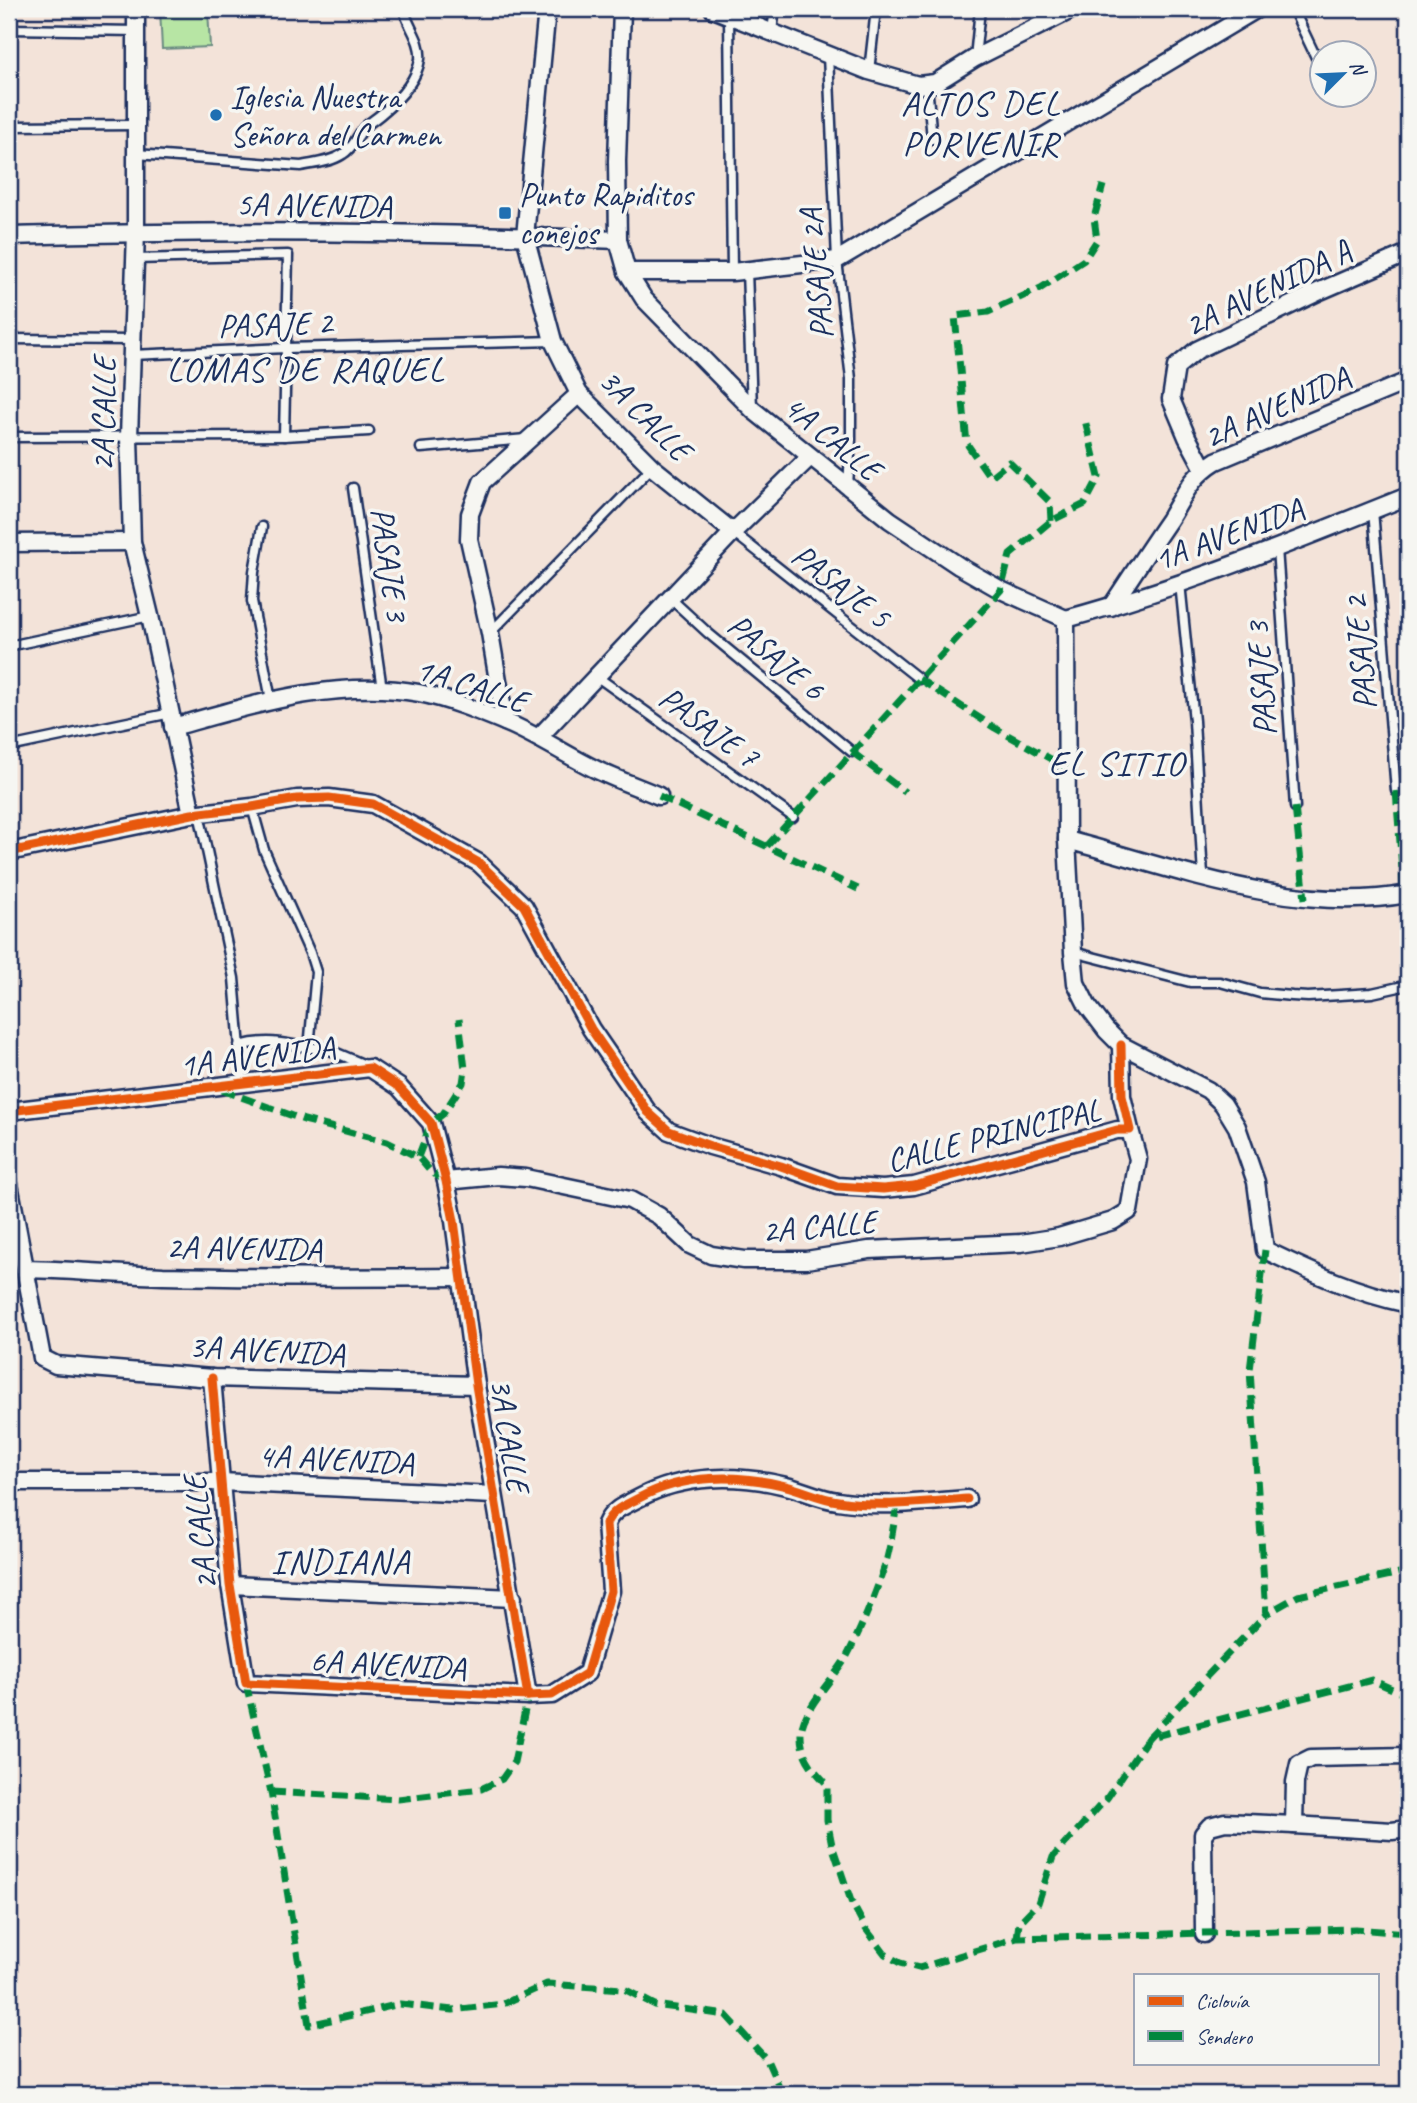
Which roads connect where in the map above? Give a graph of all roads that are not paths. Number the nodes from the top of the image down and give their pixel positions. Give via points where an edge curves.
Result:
1 (136, 9) edge
2 (404, 9) edge
3 (547, 9) edge
4 (622, 9) edge
5 (713, 9) edge
6 (775, 9) edge
7 (876, 9) edge
8 (981, 9) edge
9 (1073, 9) edge
10 (1257, 9) edge
11 (1293, 9) edge
12 (729, 16) junction
13 (9, 29) edge
14 (772, 31) junction
15 (137, 32) junction
16 (1308, 41) edge
17 (828, 55) junction
18 (975, 58) junction
19 (869, 71) junction
20 (927, 84) junction
21 (136, 125) junction
22 (9, 126) edge
23 (932, 139) dead end
24 (136, 154) junction
25 (136, 232) junction
26 (9, 236) edge
27 (525, 236) junction
28 (618, 240) junction
29 (1408, 253) edge
30 (135, 259) junction
31 (837, 260) junction
32 (627, 272) junction
33 (739, 272) junction
34 (9, 338) edge
35 (553, 341) junction
36 (132, 348) junction
37 (286, 348) junction
38 (1408, 380) edge
39 (579, 394) junction
40 (752, 410) junction
41 (369, 431) dead end
42 (284, 436) junction
43 (9, 437) edge
44 (129, 437) junction
45 (529, 439) junction
46 (421, 448) dead end
47 (810, 457) junction
48 (652, 467) junction
49 (1204, 469) junction
50 (353, 488) dead end
51 (848, 488) junction
52 (1408, 496) edge
53 (1373, 510) junction
54 (262, 527) dead end
55 (733, 532) junction
56 (132, 542) junction
57 (9, 543) edge
58 (1277, 548) junction
59 (1180, 583) junction
60 (670, 598) junction
61 (1111, 607) junction
62 (150, 616) junction
63 (1066, 619) junction
64 (490, 633) junction
65 (9, 646) edge
66 (596, 676) junction
67 (919, 679) dead end
68 (382, 689) junction
69 (271, 699) junction
70 (172, 720) junction
71 (505, 722) junction
72 (539, 737) junction
73 (9, 747) edge
74 (852, 752) dead end
75 (1396, 791) dead end
76 (659, 796) dead end
77 (252, 807) junction
78 (1295, 807) dead end
79 (196, 814) junction
80 (793, 817) dead end
81 (1067, 840) junction
82 (9, 852) edge
83 (1203, 877) junction
84 (1408, 894) edge
85 (1073, 952) junction
86 (1408, 985) edge
87 (1121, 1045) junction
88 (239, 1046) junction
89 (309, 1048) junction
90 (370, 1068) junction
91 (243, 1085) junction
92 (9, 1111) edge
93 (1130, 1130) junction
94 (446, 1181) junction
95 (10, 1194) edge
96 (25, 1269) junction
97 (462, 1277) junction
98 (1408, 1304) edge
99 (212, 1378) junction
100 (475, 1385) junction
101 (9, 1482) edge
102 (220, 1482) junction
103 (493, 1495) junction
104 (967, 1499) dead end
105 (230, 1585) junction
106 (513, 1598) junction
107 (246, 1683) joint
108 (528, 1696) junction
109 (1408, 1756) edge
110 (1294, 1825) junction
111 (1408, 1829) edge
112 (1204, 1934) dead end

1 - 15 street, 2A CALLE
2 - 24 lane via 416,34 420,58 415,73 404,92 364,127 342,155 301,166
3 - 27 street
4 - 28 street, 4A CALLE
5 - 12 street
6 - 14 lane
7 - 19 lane
8 - 18 lane
9 - 18 street
10 - 31 street
11 - 16 lane
12 - 14 street
12 - 33 lane
13 - 15 lane
14 - 17 street
15 - 21 street, 2A CALLE
17 - 19 street
17 - 31 lane, PASAJE 2A
18 - 20 street
19 - 20 street
20 - 23 lane
21 - 22 lane
21 - 24 street, 2A CALLE
24 - 25 street, 2A CALLE
25 - 26 street, 5A AVENIDA
25 - 27 street, 5A AVENIDA
25 - 30 street, 2A CALLE
27 - 28 street, 5A AVENIDA
27 - 35 street, 3A CALLE
28 - 32 street, 4A CALLE
29 - 49 street, 2A AVENIDA A via 1197,350 1176,367 1171,399
30 - 36 street, 2A CALLE
30 - 37 lane via 288,254
31 - 33 street
31 - 51 lane, PASAJE 2A via 851,379
32 - 33 street
32 - 40 street, 4A CALLE via 644,299
33 - 40 lane
34 - 36 lane, PASAJE 2
35 - 37 lane, PASAJE 2
35 - 39 street, 3A CALLE
36 - 37 lane, PASAJE 2
36 - 44 street, 2A CALLE
37 - 42 lane
38 - 49 street, 2A AVENIDA
39 - 45 street
39 - 48 street, 3A CALLE
40 - 47 street, 4A CALLE
41 - 42 lane
42 - 44 lane
43 - 44 lane
44 - 56 street, 2A CALLE
45 - 46 lane
45 - 64 street via 482,482 470,514 469,539
47 - 51 street, 4A CALLE
47 - 55 street
48 - 55 street, 3A CALLE
48 - 64 lane
49 - 61 street, 2A AVENIDA via 1189,484
50 - 68 lane, PASAJE 3
51 - 63 street, 4A CALLE via 959,566
52 - 53 street, 1A AVENIDA
53 - 58 street, 1A AVENIDA
53 - 75 lane, PASAJE 2
54 - 69 lane via 252,601
55 - 60 street
55 - 67 lane, PASAJE 5
56 - 57 street
56 - 62 street, 2A CALLE
58 - 59 street, 1A AVENIDA
58 - 78 lane, PASAJE 3
59 - 61 street, 1A AVENIDA
59 - 83 lane
60 - 66 street
60 - 74 lane, PASAJE 6
61 - 63 street, 1A AVENIDA
62 - 65 lane
62 - 70 street, 2A CALLE
63 - 81 street
64 - 71 street
66 - 72 street
66 - 80 lane, PASAJE 7
68 - 69 street, 1A CALLE
68 - 71 street, 1A CALLE via 449,701
69 - 70 street, 1A CALLE
70 - 73 lane
70 - 79 street, 2A CALLE
71 - 72 street, 1A CALLE
72 - 76 street, 1A CALLE via 595,769
77 - 79 street, CALLE PRINCIPAL
77 - 89 lane via 264,850 316,972
77 - 93 street, CALLE PRINCIPAL via 329,798 373,804 479,863 524,906 591,1029 649,1112 669,1131 689,1139 837,1186 883,1189 914,1186
79 - 82 street, CALLE PRINCIPAL
79 - 88 lane via 228,943
81 - 83 street
81 - 85 street
83 - 84 street via 1305,899 1380,899
85 - 86 lane via 1190,982 1220,982 1292,996 1372,993
85 - 87 street via 1076,983 1087,1005
87 - 93 street, CALLE PRINCIPAL via 1122,1097
87 - 98 street via 1209,1090 1223,1104 1237,1127 1256,1182 1265,1250 1330,1282
88 - 89 lane via 276,1041
88 - 91 lane
89 - 90 lane via 326,1048
90 - 91 street, 1A AVENIDA
90 - 94 street, 1A AVENIDA via 399,1087 431,1123
91 - 92 street, 1A AVENIDA
93 - 94 street, 2A CALLE via 1138,1159 1129,1211 1113,1221 1059,1237 1021,1243 744,1260 711,1255 690,1245 659,1216 630,1200 526,1178
94 - 97 street, 3A CALLE
95 - 96 street
96 - 97 street, 2A AVENIDA via 160,1276
96 - 99 street, 3A AVENIDA via 42,1358 56,1365
97 - 100 street, 3A CALLE
99 - 100 street, 3A AVENIDA
99 - 102 street, 2A CALLE
100 - 103 street, 3A CALLE
101 - 102 street, 4A AVENIDA
102 - 103 street, 4A AVENIDA
102 - 105 street, 2A CALLE
103 - 106 street, 3A CALLE
104 - 108 street, 6A AVENIDA via 897,1504 837,1501 732,1478 687,1480 647,1494 614,1511 607,1524 611,1591 587,1673 552,1695
105 - 106 street
105 - 107 street, 2A CALLE
106 - 108 street, 3A CALLE
107 - 108 street, 6A AVENIDA
109 - 110 street via 1311,1758 1299,1764
110 - 111 street
110 - 112 street via 1225,1822 1210,1826 1203,1834

